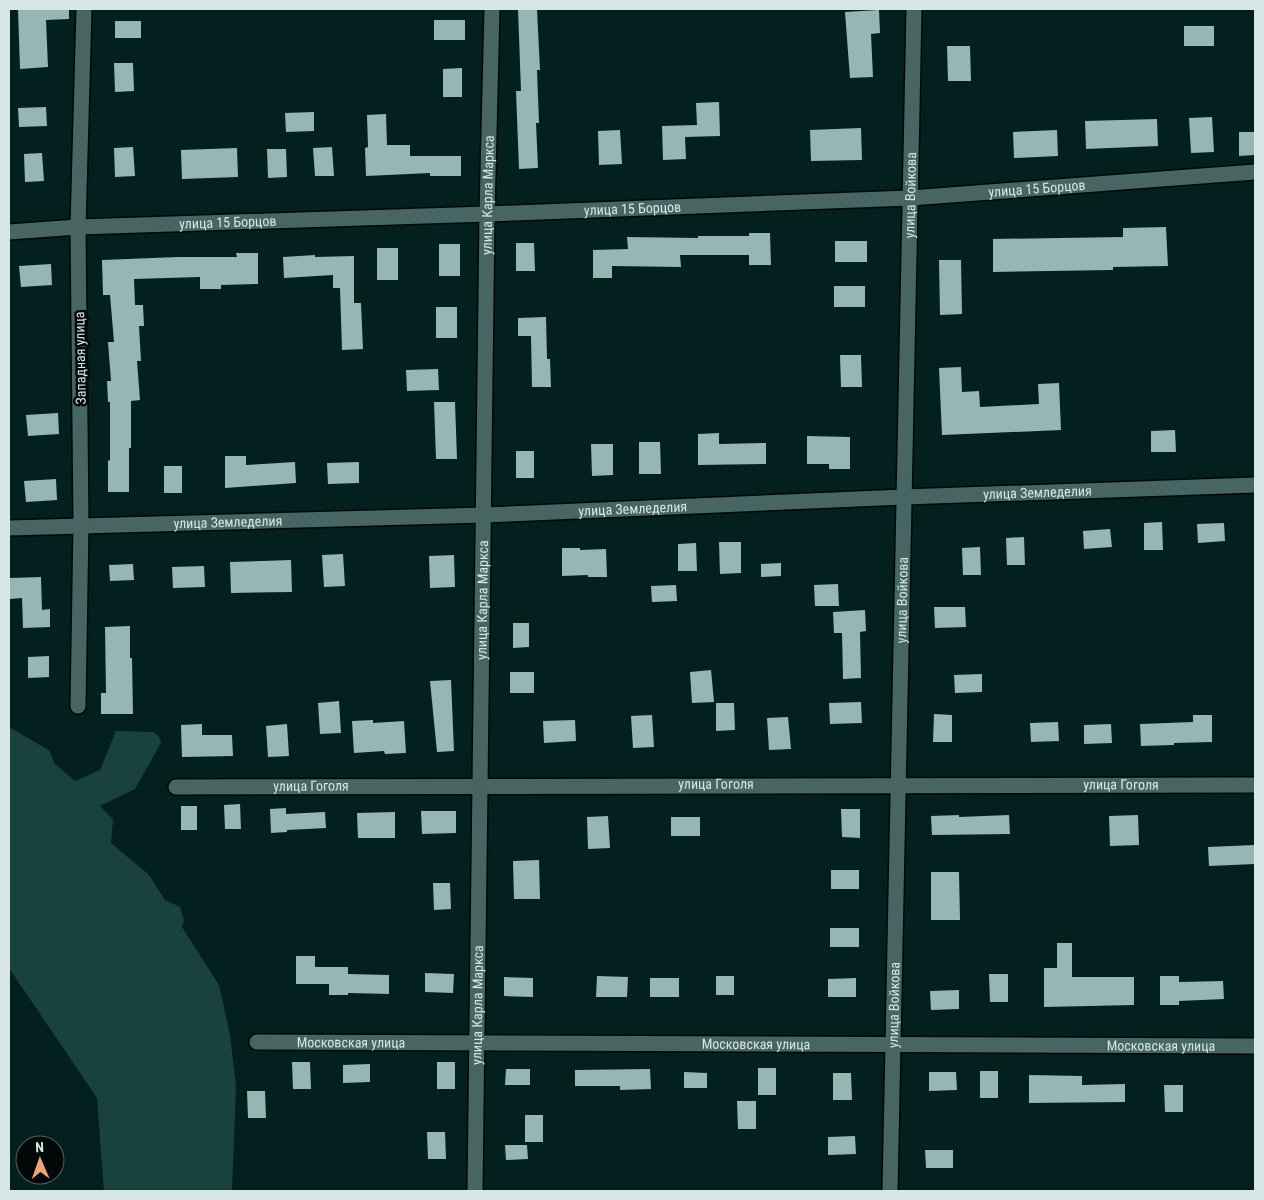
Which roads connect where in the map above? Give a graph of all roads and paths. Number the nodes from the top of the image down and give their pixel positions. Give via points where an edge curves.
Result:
1 (84, 9) edge
2 (492, 9) edge
3 (914, 9) edge
4 (1255, 172) edge
5 (910, 198) junction
6 (487, 214) junction
7 (78, 227) junction
8 (9, 232) edge
9 (1255, 485) edge
10 (904, 497) junction
11 (484, 515) junction
12 (81, 524) junction
13 (9, 528) edge
14 (78, 706) dead end
15 (898, 783) junction
16 (481, 784) junction
17 (1255, 785) edge
18 (176, 787) dead end
19 (257, 1042) dead end
20 (478, 1044) junction
21 (893, 1045) junction
22 (1255, 1046) edge
23 (475, 1191) edge
24 (890, 1191) edge

1 - 7 street, Западная улица
2 - 6 street, улица Карла Маркса
3 - 5 street, улица Войкова
4 - 5 street, улица 15 Борцов
5 - 6 street, улица 15 Борцов
5 - 10 street, улица Войкова
6 - 7 street, улица 15 Борцов
6 - 11 street, улица Карла Маркса
7 - 8 street, улица 15 Борцов
7 - 12 street, Западная улица
9 - 10 street, улица Земледелия
10 - 11 street, улица Земледелия
10 - 15 street, улица Войкова
11 - 12 street, улица Земледелия
11 - 16 street, улица Карла Маркса
12 - 13 street, улица Земледелия
12 - 14 street, Западная улица
15 - 16 street, улица Гоголя
15 - 17 street, улица Гоголя
15 - 21 street, улица Войкова
16 - 18 street, улица Гоголя
16 - 20 street, улица Карла Маркса
19 - 20 street, Московская улица
20 - 21 street, Московская улица
20 - 23 street, улица Карла Маркса
21 - 22 street, Московская улица
21 - 24 street, улица Войкова

